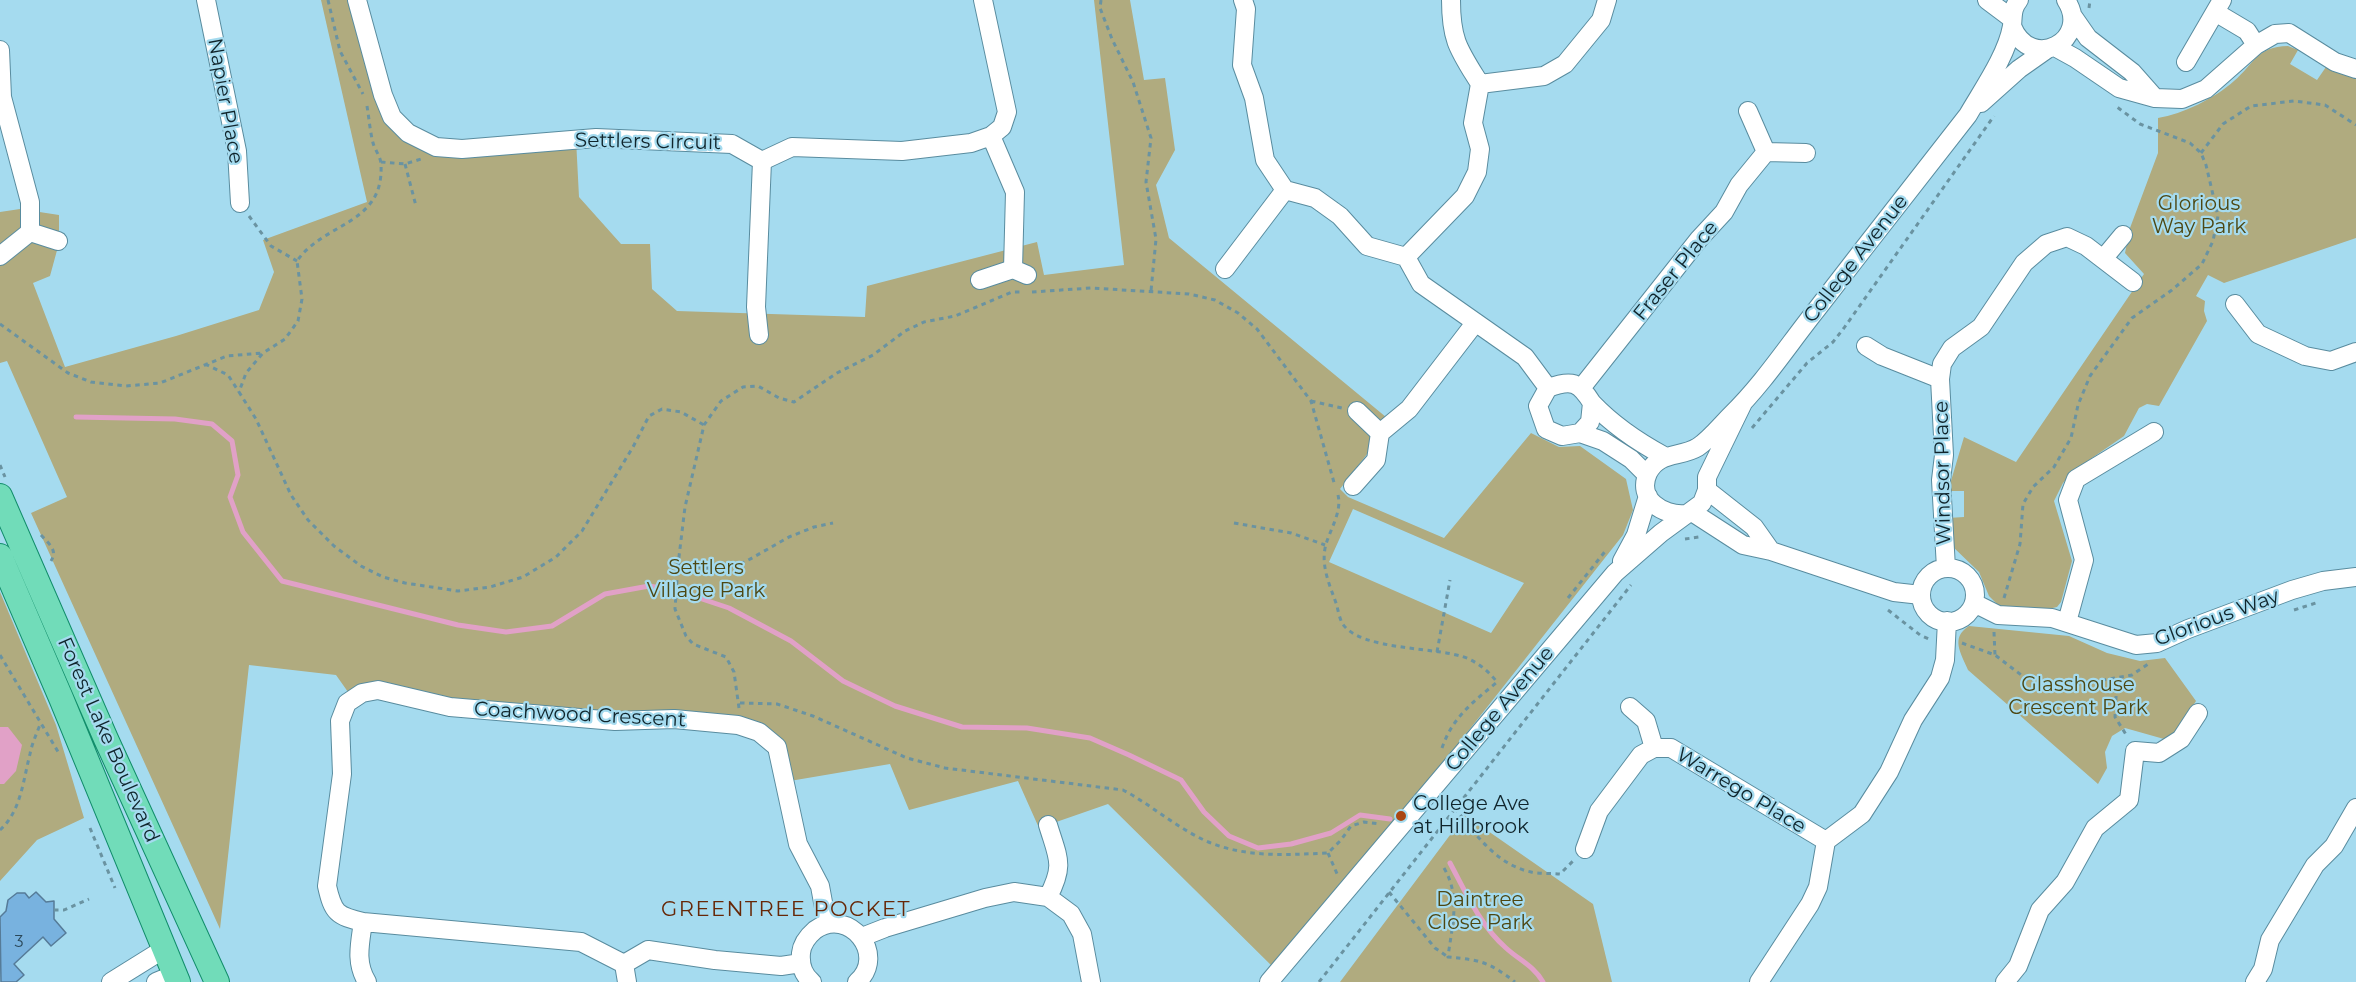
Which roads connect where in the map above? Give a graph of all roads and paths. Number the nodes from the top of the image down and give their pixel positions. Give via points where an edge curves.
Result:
1 (206, 0) edge
2 (328, 0) edge
3 (357, 0) edge
4 (983, 0) edge
5 (1101, 0) edge
6 (1244, 0) edge
7 (1451, 0) edge
8 (1607, 0) edge
9 (1987, 0) edge
10 (2019, 0) edge
11 (2070, 5) edge
12 (2219, 6) edge
13 (2012, 22) junction
14 (2256, 45) junction
15 (2050, 48) junction
16 (0, 50) edge
17 (2186, 62) dead end
18 (2356, 69) edge
19 (1480, 84) junction
20 (2155, 98) junction
21 (2112, 103) dead end
22 (1748, 111) dead end
23 (1968, 115) junction
24 (2356, 125) edge
25 (991, 136) junction
26 (436, 147) junction
27 (1766, 152) junction
28 (1806, 153) dead end
29 (2200, 153) junction
30 (762, 161) junction
31 (381, 162) junction
32 (405, 164) junction
33 (1285, 190) junction
34 (240, 203) joint
35 (416, 206) dead end
36 (30, 232) junction
37 (2122, 235) dead end
38 (58, 241) dead end
39 (0, 256) edge
40 (1406, 257) junction
41 (2103, 259) junction
42 (297, 261) junction
43 (1225, 269) dead end
44 (980, 280) dead end
45 (1023, 282) junction
46 (2133, 282) dead end
47 (1151, 291) junction
48 (2235, 304) dead end
49 (1475, 323) junction
50 (0, 324) edge
51 (759, 335) dead end
52 (1866, 346) dead end
53 (2356, 352) edge
54 (263, 353) junction
55 (205, 364) junction
56 (1940, 379) junction
57 (1548, 388) junction
58 (240, 392) junction
59 (1587, 395) junction
60 (1311, 401) junction
61 (1743, 403) junction
62 (1357, 411) joint
63 (704, 425) junction
64 (2154, 432) dead end
65 (1380, 433) junction
66 (1580, 433) junction
67 (1672, 455) junction
68 (1647, 475) junction
69 (1707, 484) junction
70 (1353, 486) dead end
71 (0, 496) edge
72 (1648, 496) junction
73 (1688, 513) junction
74 (833, 523) dead end
75 (1234, 523) dead end
76 (1326, 546) junction
77 (1771, 550) junction
78 (0, 556) edge
79 (678, 565) junction
80 (1946, 568) junction
81 (1615, 573) junction
82 (2356, 579) edge
83 (1450, 580) dead end
84 (1921, 595) junction
85 (1974, 603) junction
86 (1998, 615) junction
87 (1947, 621) junction
88 (2067, 622) junction
89 (1437, 652) junction
90 (0, 655) edge
91 (1995, 655) dead end
92 (2117, 678) dead end
93 (1497, 682) dead end
94 (740, 702) junction
95 (1630, 706) dead end
96 (2198, 713) dead end
97 (41, 722) junction
98 (738, 725) junction
99 (1654, 748) junction
100 (2135, 751) junction
101 (64, 762) dead end
102 (1455, 808) dead end
103 (2356, 808) edge
104 (89, 825) dead end
105 (1048, 825) dead end
106 (1385, 825) dead end
107 (0, 830) edge
108 (1826, 841) junction
109 (1585, 849) joint
110 (1328, 853) junction
111 (1444, 868) dead end
112 (1339, 880) dead end
113 (1389, 892) dead end
114 (117, 893) dead end
115 (1048, 897) junction
116 (88, 898) dead end
117 (54, 910) dead end
118 (363, 922) junction
119 (827, 924) junction
120 (862, 937) junction
121 (189, 949) junction
122 (1448, 957) junction
123 (801, 963) junction
124 (624, 964) junction
125 (170, 979) edge
126 (111, 982) edge
127 (217, 982) edge
128 (367, 982) edge
129 (627, 982) edge
130 (812, 982) edge
131 (857, 982) edge
132 (1091, 982) edge
133 (1269, 982) edge
134 (1515, 982) edge
135 (1759, 982) edge
136 (2005, 982) edge
137 (2255, 982) edge

1 - 34 street, Napier Place via 237,151
2 - 31 path via 340,51 366,99 373,143
3 - 26 street, Settlers Circuit via 392,117 408,133
4 - 25 street via 1007,112 1002,127
5 - 47 path via 1100,8 1133,82 1151,138 1146,182 1156,239
6 - 33 street via 1242,64 1254,98 1265,160
7 - 19 street via 1457,46
8 - 19 street via 1601,20 1565,64 1544,76
9 - 13 street
10 - 13 street, College Avenue
11 - 15 street, College Avenue via 2068,34
11 - 20 street via 2088,38 2132,72
12 - 14 street via 2247,31
12 - 17 street
13 - 15 street via 2022,42 2035,49
13 - 23 street, College Avenue via 1997,63
14 - 18 street via 2275,34 2289,33 2335,62
14 - 20 street via 2206,89 2182,99
15 - 20 street via 2075,58 2119,88
15 - 23 street, College Avenue via 2019,69
16 - 36 street via 2,97 30,202
19 - 40 street via 1473,123 1480,149 1477,172 1465,196
21 - 29 path via 2140,124 2190,143
22 - 27 street
23 - 61 street, College Avenue
24 - 29 path via 2325,105 2294,102 2251,106 2223,124
25 - 30 street via 902,151 792,147
25 - 45 street via 1015,192
26 - 30 street, Settlers Circuit via 462,149 596,138 732,144
26 - 32 path via 421,159
27 - 28 street
27 - 59 street, Fraser Place
29 - 86 path via 2218,216 2213,241 2202,264 2132,318 2090,376 2071,438 2054,467 2032,487 2023,504 2020,544
30 - 51 street via 756,307
31 - 32 path
31 - 42 path via 380,187 372,204 306,248
32 - 35 path
33 - 40 street via 1315,198 1340,216 1367,246
33 - 43 street
34 - 42 path via 271,246
36 - 38 street
36 - 39 street
37 - 41 street
40 - 49 street via 1421,284
41 - 46 street, Windsor Place
41 - 56 street, Windsor Place via 2067,237 2046,244 2024,263 1981,327 1952,348 1942,364
42 - 54 path via 303,299 298,321 285,339
44 - 45 street
45 - 47 path
45 - 63 path via 1012,292 954,316 924,322 794,402 758,386 743,387 721,401
47 - 60 path via 1215,300 1238,313 1257,329
48 - 53 street via 2258,334 2305,356 2331,361
49 - 57 street via 1525,357
49 - 65 street via 1409,409
50 - 55 path via 68,373 91,382 126,386 160,383
52 - 56 street, Windsor Place
54 - 55 path via 227,356
54 - 58 path via 246,373
55 - 58 path via 228,375
56 - 80 street, Windsor Place
57 - 59 street via 1566,382
57 - 66 street via 1538,406 1546,429 1562,436
58 - 63 path via 291,495 308,520 334,546 383,577 458,591 523,577 556,557 582,531 649,416 662,409 681,412
59 - 66 street via 1590,422
59 - 67 street via 1608,419 1644,445
60 - 62 path
60 - 76 path via 1340,503
61 - 67 street, College Avenue via 1698,447
61 - 69 street, College Avenue
62 - 65 street
63 - 79 path via 685,507
64 - 88 street via 2076,479 2067,500 2084,560
65 - 70 street via 1376,460
66 - 68 street via 1603,441
67 - 68 street, College Avenue via 1655,463
67 - 69 street via 1691,457 1700,464
68 - 72 street, College Avenue
69 - 73 street, College Avenue via 1702,503
69 - 77 street via 1754,527
71 - 121 main road, Forest Lake Boulevard via 106,739
72 - 73 street via 1660,511
72 - 81 street, College Avenue via 1636,535
73 - 77 street via 1743,545
73 - 81 street, College Avenue
74 - 79 path via 789,537 745,562 718,569
75 - 76 path via 1292,533
76 - 89 path via 1324,569 1343,624 1352,633 1404,649
77 - 84 street via 1894,592
78 - 121 main road, Forest Lake Boulevard via 61,698
79 - 94 path via 675,609 686,636 693,644 726,657 734,672
80 - 84 street via 1928,577
80 - 85 street via 1969,578
81 - 133 street, College Avenue
82 - 88 street, Glorious Way via 2323,581 2292,590 2157,644 2136,645
83 - 89 path
84 - 87 street via 1927,611
85 - 86 street, Glorious Way
85 - 87 street via 1964,617
86 - 88 street, Glorious Way
86 - 91 path
87 - 108 street via 1940,678 1913,720 1889,772 1862,814
89 - 93 path via 1467,658 1487,670
90 - 97 path
92 - 100 path via 2115,717
94 - 98 path
94 - 110 path via 777,704 908,758 945,768 1123,790 1190,833 1254,855
95 - 99 street, Warrego Place via 1646,721
96 - 100 street via 2181,739 2160,753
97 - 101 path
97 - 107 path via 14,814
98 - 118 street, Coachwood Crescent via 674,719 615,721 450,707 378,690 362,693 347,703 340,721 342,774 327,886 331,903 343,917
98 - 119 street, Coachwood Crescent via 759,732 777,747 798,844 820,886
99 - 108 street, Warrego Place via 1671,748
99 - 109 street, Warrego Place via 1641,755 1599,811
100 - 136 street via 2129,800 2095,828 2065,882 2040,910 2018,966
102 - 109 path via 1492,853 1531,872 1560,874
103 - 137 street via 2334,846 2315,865 2270,940 2263,969
104 - 114 path
105 - 115 street via 1060,866
106 - 110 path via 1364,822 1351,826
108 - 135 street via 1818,886 1810,904
110 - 112 path
111 - 122 path via 1455,897
113 - 122 path via 1435,948
115 - 120 street via 1014,892 985,898
115 - 132 street via 1071,915 1082,934
116 - 117 path via 64,910
118 - 124 street, Coachwood Crescent via 581,942
118 - 128 street via 358,957
119 - 120 street via 849,926
119 - 123 street via 809,934 803,944
120 - 131 street via 869,961
121 - 125 main road, Forest Lake Boulevard
121 - 126 street
121 - 127 main road, Forest Lake Boulevard
122 - 134 path via 1495,966
123 - 124 street via 781,966 648,950
123 - 130 street
124 - 129 street

